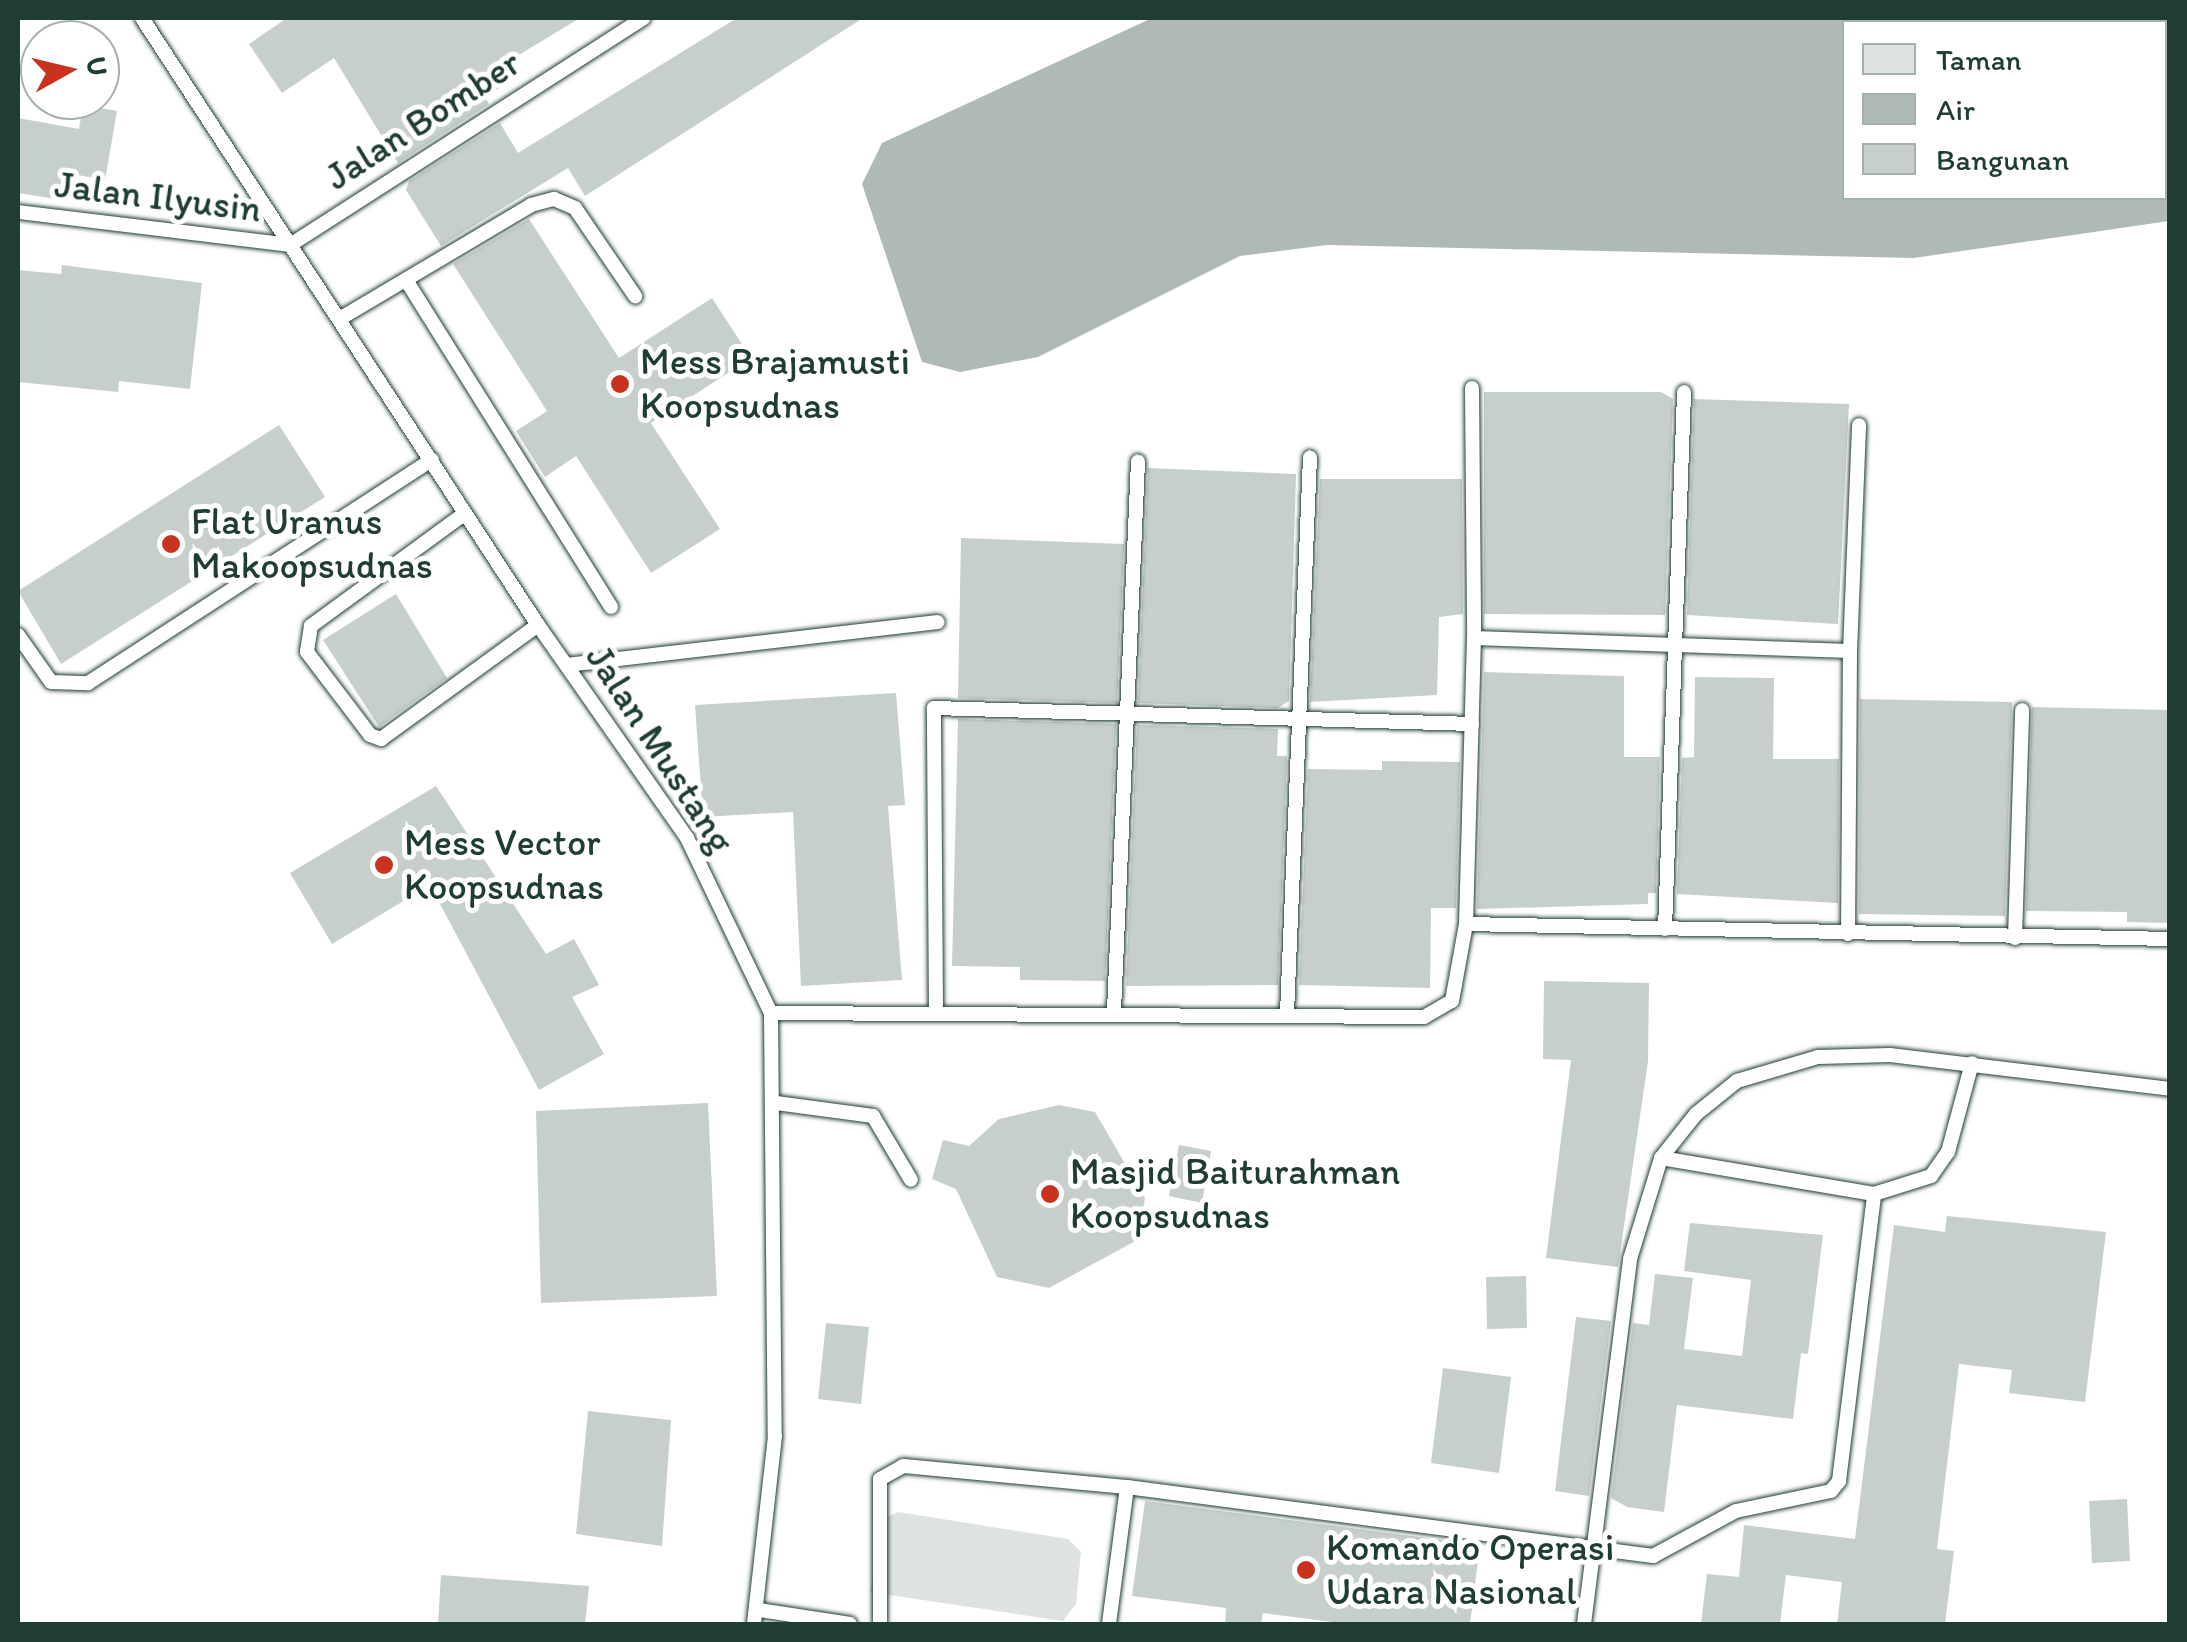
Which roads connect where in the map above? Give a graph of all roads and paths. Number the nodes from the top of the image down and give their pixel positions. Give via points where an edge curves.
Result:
1 (142, 18) edge
2 (642, 18) edge
3 (18, 212) edge
4 (290, 246) junction
5 (406, 280) junction
6 (635, 296) dead end
7 (341, 318) junction
8 (1472, 388) dead end
9 (1684, 392) dead end
10 (1859, 424) dead end
11 (1310, 457) dead end
12 (432, 460) junction
13 (1138, 462) dead end
14 (464, 514) junction
15 (611, 607) dead end
16 (938, 622) dead end
17 (538, 626) junction
18 (18, 636) edge
19 (1474, 638) junction
20 (1674, 644) junction
21 (1850, 651) junction
22 (567, 665) junction
23 (2022, 710) dead end
24 (1301, 716) junction
25 (1124, 720) junction
26 (1472, 724) junction
27 (1466, 924) junction
28 (1665, 929) junction
29 (1848, 934) junction
30 (2014, 938) junction
31 (2170, 940) edge
32 (1114, 1011) junction
33 (936, 1012) junction
34 (771, 1013) junction
35 (1287, 1013) junction
36 (1972, 1063) junction
37 (2170, 1088) edge
38 (776, 1103) junction
39 (1661, 1158) junction
40 (910, 1180) dead end
41 (1874, 1194) junction
42 (1126, 1488) junction
43 (1591, 1551) junction
44 (756, 1618) edge
45 (850, 1624) edge
46 (880, 1624) edge
47 (1108, 1624) edge
48 (1584, 1624) edge

1 - 4 lane, Jalan Mustang
2 - 4 lane, Jalan Bomber
3 - 4 lane, Jalan Ilyusin
4 - 7 lane, Jalan Mustang
5 - 6 lane via 531,204 554,199 576,208
5 - 7 lane
5 - 15 lane
7 - 12 lane, Jalan Mustang
8 - 19 lane
9 - 20 lane
10 - 21 lane
11 - 24 lane
12 - 14 lane, Jalan Mustang
12 - 18 lane via 88,683 51,682
13 - 25 lane
14 - 17 lane, Jalan Mustang
14 - 17 lane via 310,626 307,652 370,735 382,739
16 - 22 lane
17 - 22 lane, Jalan Mustang
19 - 20 lane
19 - 26 lane
20 - 21 lane
20 - 28 lane
21 - 29 lane
22 - 34 lane, Jalan Mustang via 687,838
23 - 30 lane
24 - 25 lane
24 - 26 lane
24 - 35 lane
25 - 32 lane
25 - 33 lane via 934,708
26 - 27 lane
27 - 28 lane
27 - 35 lane via 1457,988 1438,1013
28 - 29 lane
29 - 30 lane
30 - 31 lane
32 - 33 lane
32 - 35 lane
33 - 34 lane
34 - 38 lane, Jalan Mustang
36 - 37 lane
36 - 39 lane via 1890,1055 1778,1064 1738,1081 1696,1114
36 - 41 lane via 1942,1165 1931,1176
38 - 40 lane via 873,1116
38 - 44 lane, Jalan Mustang via 775,1436
39 - 41 lane
39 - 43 lane via 1630,1259
41 - 43 lane via 1838,1481 1831,1491 1736,1511 1666,1553
42 - 43 lane
42 - 46 lane via 890,1470 880,1479
42 - 47 lane
43 - 48 lane
44 - 45 lane

